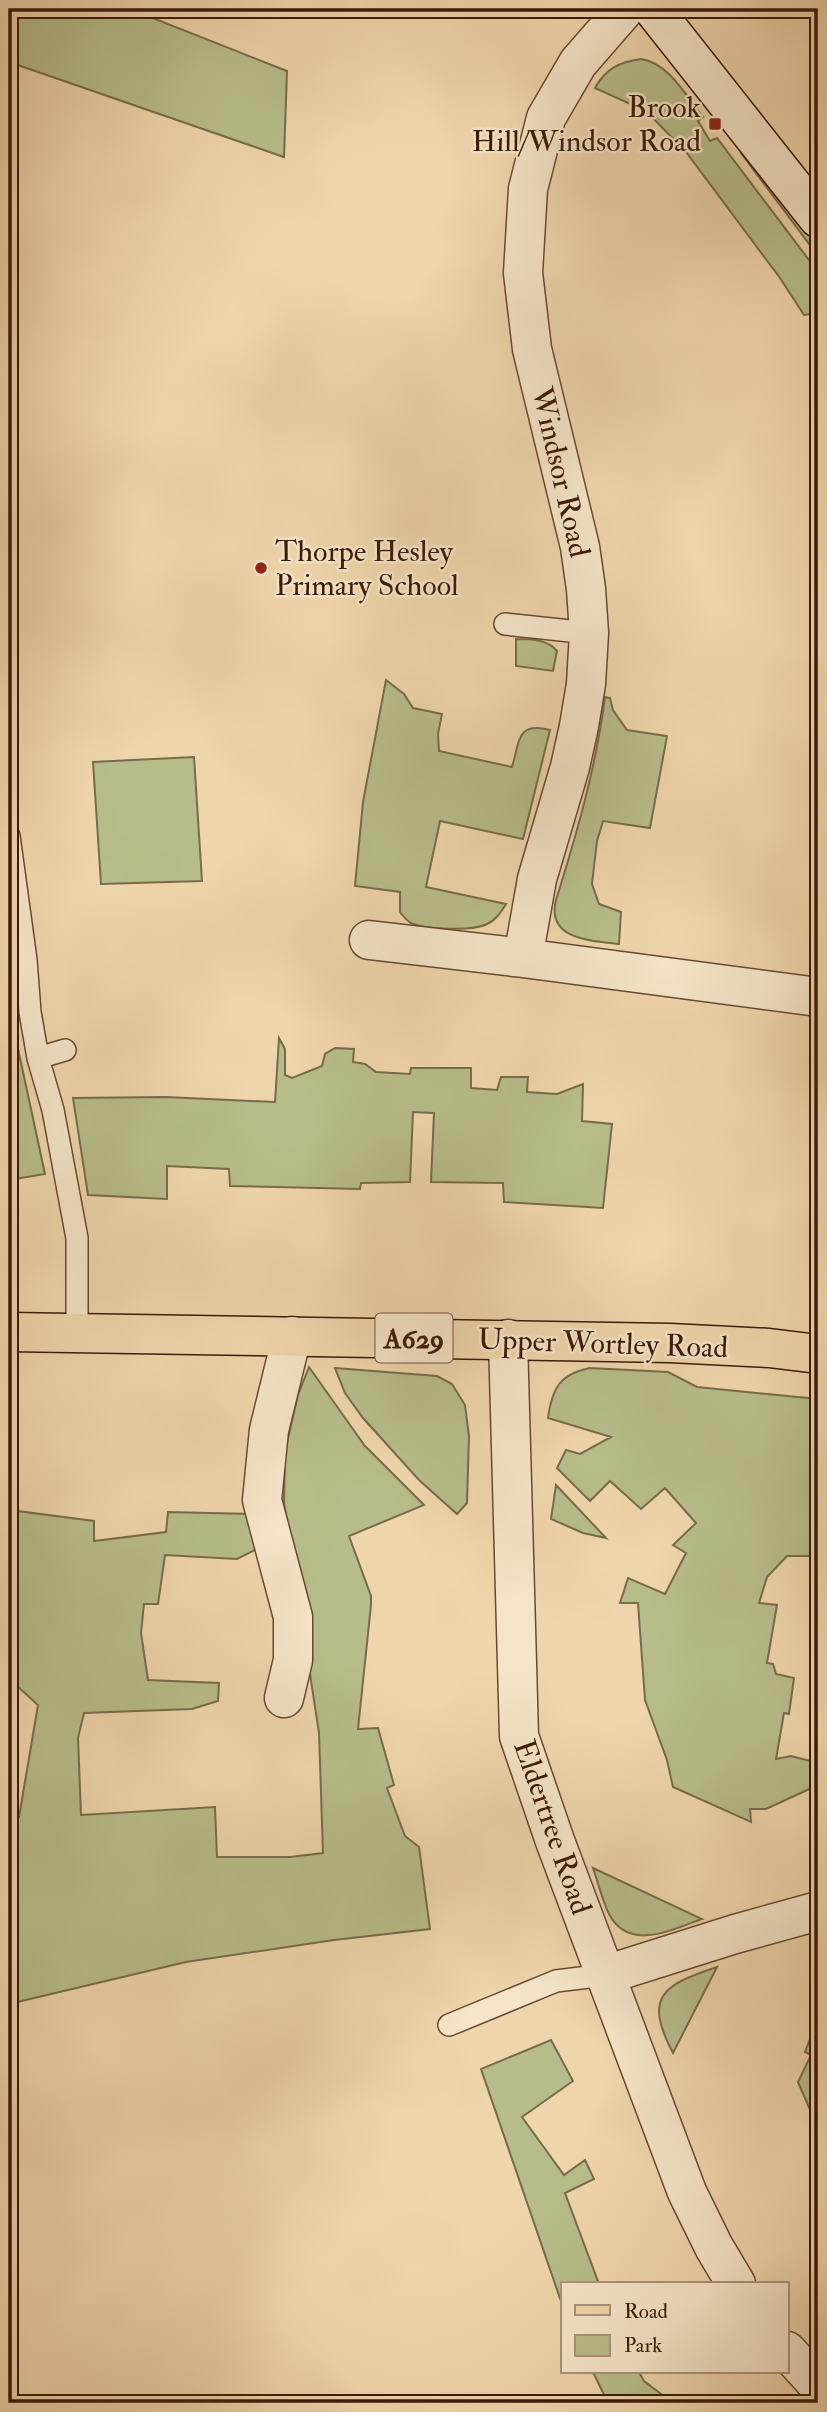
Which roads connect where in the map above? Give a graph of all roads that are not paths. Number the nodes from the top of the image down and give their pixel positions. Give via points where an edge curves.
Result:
1 (625, 9) edge
2 (653, 9) edge
3 (818, 218) edge
4 (505, 624) dead end
5 (589, 633) junction
6 (9, 836) edge
7 (369, 940) dead end
8 (523, 958) junction
9 (818, 997) edge
10 (65, 1050) dead end
11 (38, 1058) junction
12 (9, 1332) edge
13 (77, 1332) junction
14 (292, 1336) junction
15 (509, 1339) junction
16 (818, 1354) edge
17 (284, 1698) dead end
18 (818, 1911) edge
19 (605, 1975) junction
20 (449, 2025) dead end
21 (735, 2282) edge
22 (788, 2352) edge
23 (818, 2385) edge

1 - 5 street, Windsor Road via 578,63 545,118 526,217 523,273 532,349 580,547
2 - 3 street
4 - 5 lane
5 - 8 street, Windsor Road via 579,726 537,879
6 - 11 lane
7 - 8 street
8 - 9 street
10 - 11 lane
11 - 13 lane via 53,1110 76,1238
12 - 13 main road, Upper Wortley Road / A629
13 - 14 main road, Upper Wortley Road / A629
14 - 15 main road, Upper Wortley Road / A629
14 - 17 street via 269,1430 262,1500 293,1617 293,1660
15 - 16 main road, Upper Wortley Road / A629 via 670,1343
15 - 19 street, Eldertree Road via 519,1736
18 - 19 street
19 - 20 lane via 556,1981
19 - 21 street, Eldertree Road via 687,2192
22 - 23 street

